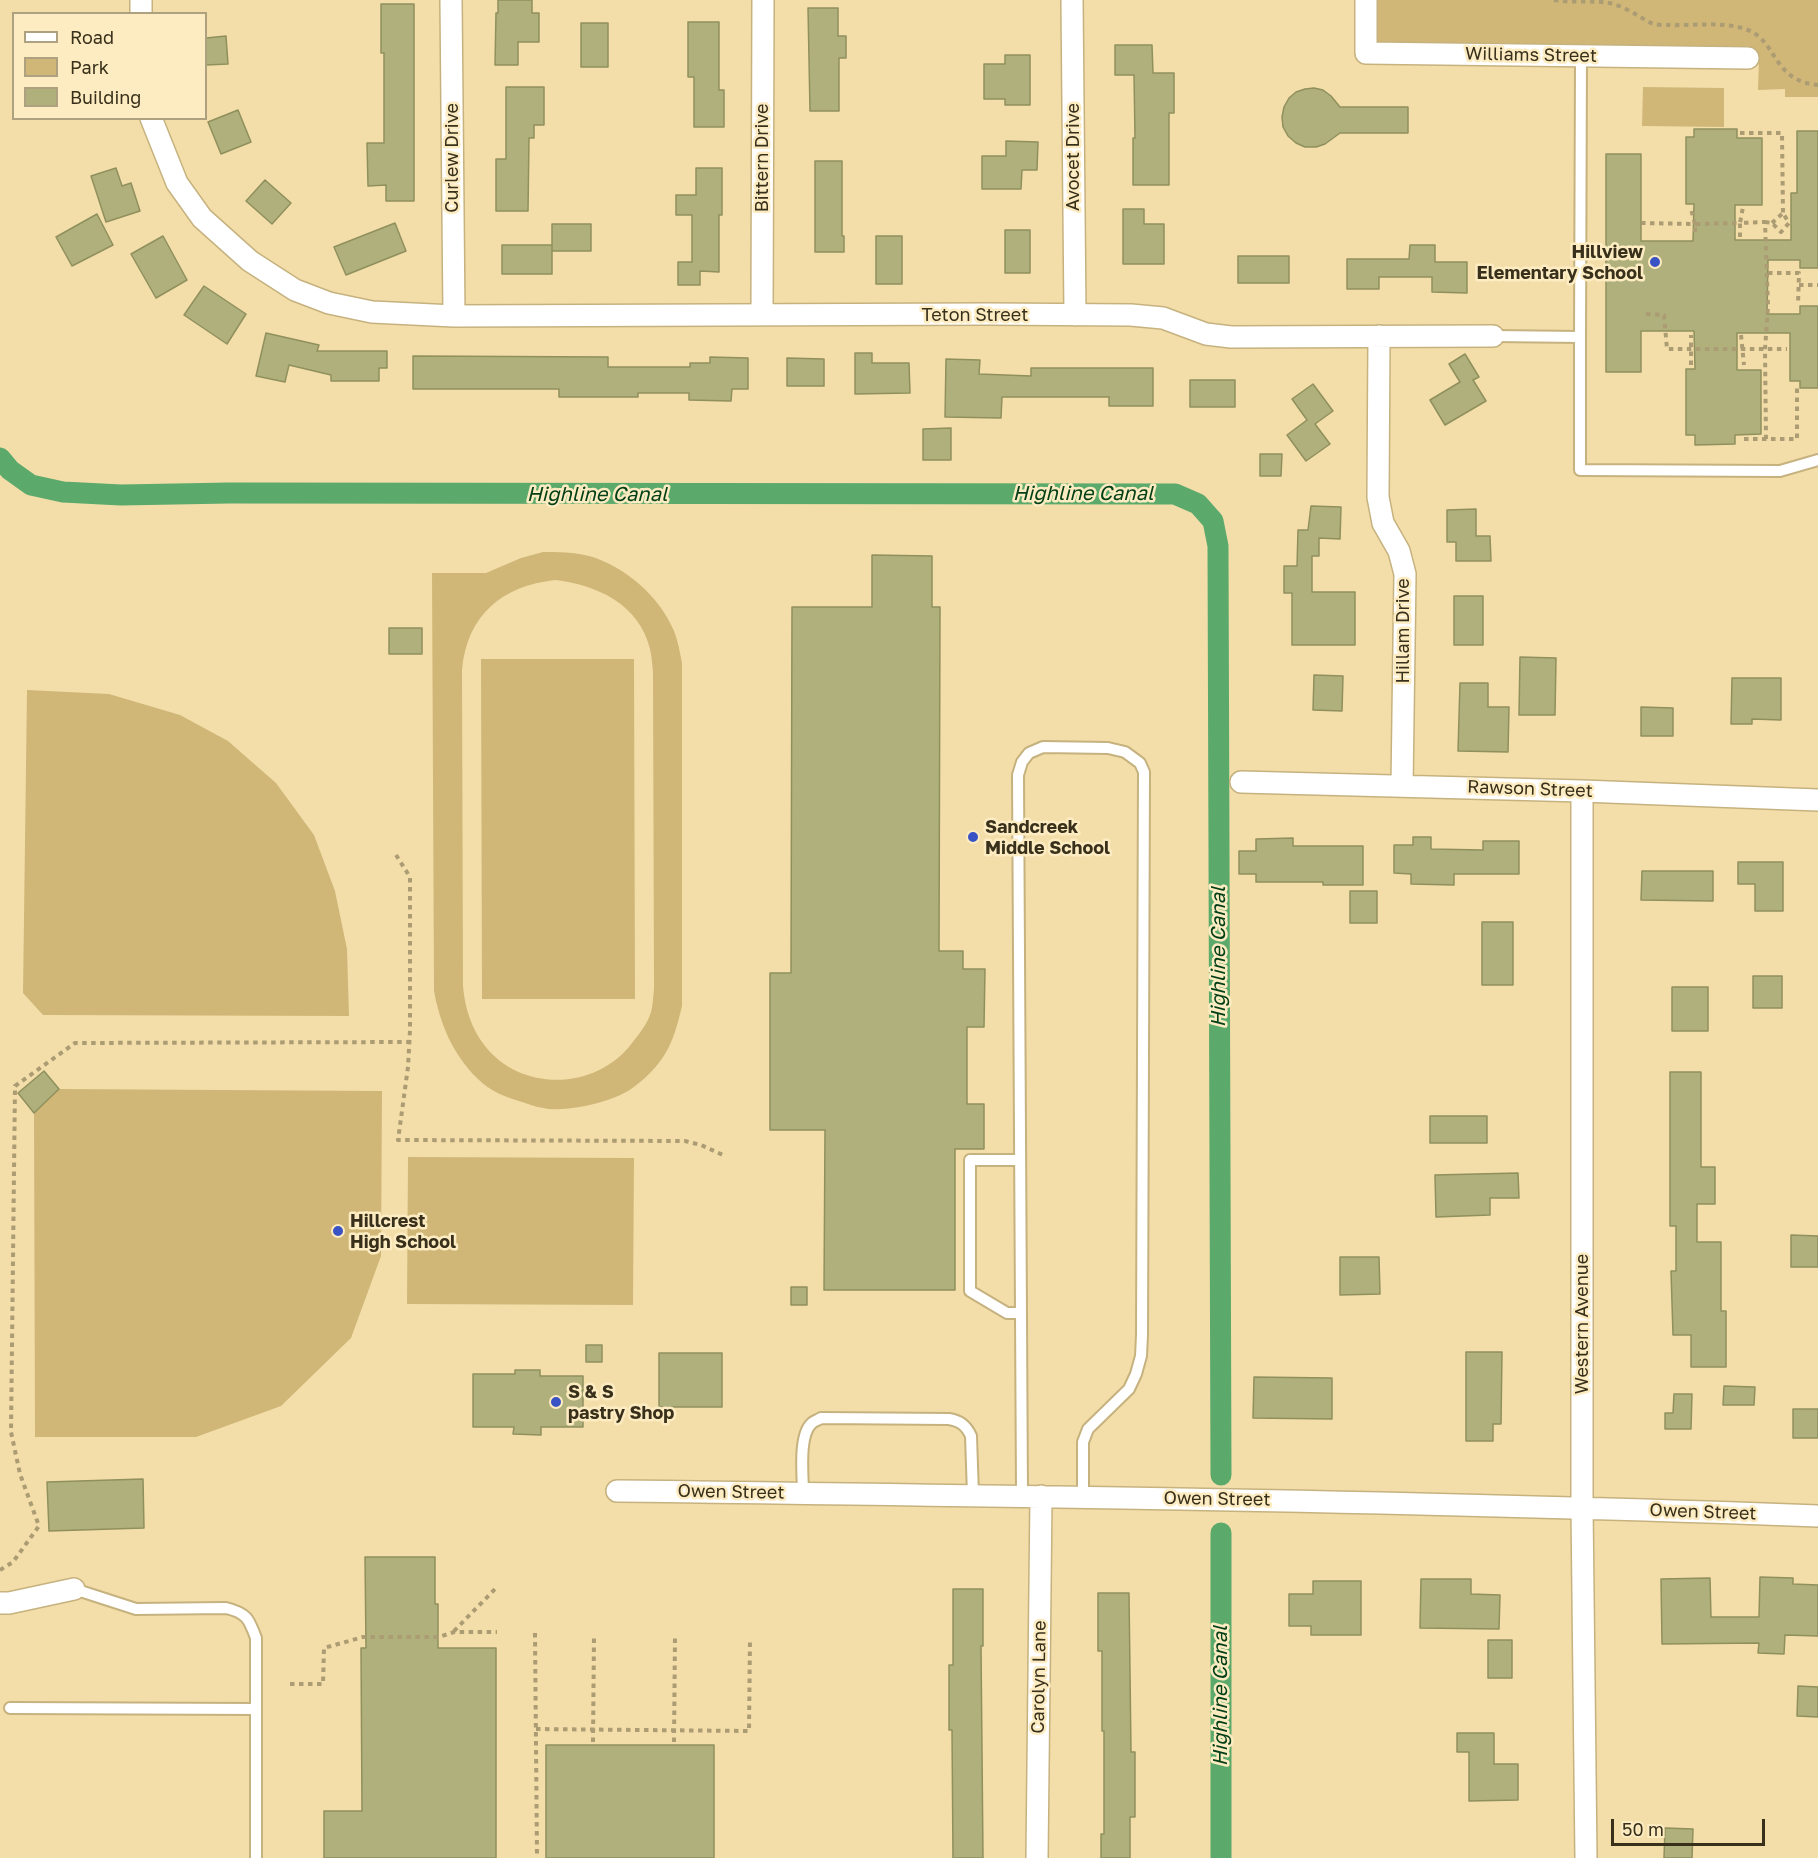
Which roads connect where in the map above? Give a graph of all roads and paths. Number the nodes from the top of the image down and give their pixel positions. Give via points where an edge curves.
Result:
1 (452, 0) edge
2 (763, 0) edge
3 (1072, 0) edge
4 (1366, 0) edge
5 (1554, 0) edge
6 (1581, 56) junction
7 (1748, 58) dead end
8 (1818, 86) edge
9 (152, 120) edge
10 (1740, 133) dead end
11 (1743, 207) dead end
12 (1691, 209) dead end
13 (1783, 213) junction
14 (1765, 222) junction
15 (1641, 223) dead end
16 (1740, 223) junction
17 (1772, 223) junction
18 (1695, 224) junction
19 (1695, 232) dead end
20 (1740, 237) dead end
21 (1768, 273) junction
22 (1799, 285) junction
23 (1818, 285) edge
24 (1798, 304) dead end
25 (1646, 314) dead end
26 (762, 315) junction
27 (1074, 315) junction
28 (454, 316) junction
29 (1691, 335) dead end
30 (1741, 335) dead end
31 (1379, 336) junction
32 (1493, 336) joint
33 (1580, 337) junction
34 (1692, 349) junction
35 (1742, 349) junction
36 (1766, 349) junction
37 (1787, 349) dead end
38 (1691, 366) dead end
39 (1744, 366) dead end
40 (1797, 388) dead end
41 (1744, 439) dead end
42 (1766, 439) junction
43 (1818, 460) edge
44 (1241, 782) dead end
45 (1402, 786) junction
46 (1582, 790) junction
47 (1818, 800) edge
48 (396, 855) dead end
49 (409, 1042) junction
50 (725, 1156) dead end
51 (1020, 1160) junction
52 (1021, 1312) junction
53 (616, 1491) dead end
54 (803, 1493) junction
55 (973, 1495) junction
56 (1032, 1496) junction
57 (1083, 1497) junction
58 (1582, 1507) junction
59 (1818, 1516) edge
60 (0, 1570) edge
61 (498, 1586) dead end
62 (74, 1589) joint
63 (0, 1603) edge
64 (454, 1632) junction
65 (497, 1632) dead end
66 (535, 1634) dead end
67 (594, 1635) dead end
68 (675, 1636) dead end
69 (750, 1638) dead end
70 (290, 1684) dead end
71 (10, 1708) dead end
72 (256, 1709) junction
73 (536, 1729) junction
74 (593, 1730) junction
75 (674, 1730) junction
76 (593, 1742) dead end
77 (674, 1742) dead end
78 (537, 1856) dead end
79 (256, 1858) edge
80 (1037, 1858) edge
81 (1586, 1858) edge

1 - 28 street, Curlew Drive
2 - 26 street, Bittern Drive
3 - 27 street, Avocet Drive
4 - 6 street, Williams Street via 1366,53
5 - 8 path via 1608,2 1654,24 1748,29 1794,79
6 - 7 street, Williams Street
6 - 33 lane
9 - 28 street, Teton Street via 177,183 202,218 250,261 286,285 329,303 372,312
10 - 13 path via 1782,133
11 - 16 path
12 - 18 path
13 - 17 path
13 - 17 path via 1789,223 1781,232
14 - 16 path
14 - 17 path
14 - 21 path
15 - 18 path
16 - 18 path
16 - 20 path
18 - 19 path
21 - 22 path via 1799,273
21 - 36 path
22 - 23 path
22 - 24 path
25 - 34 path via 1664,315 1667,349
26 - 27 street, Teton Street
26 - 28 street, Teton Street
27 - 31 street, Teton Street via 1163,318 1206,334 1231,337
29 - 34 path
30 - 35 path
31 - 32 street, Teton Street
31 - 45 street, Hillam Drive via 1378,497 1383,523 1399,551 1405,574
32 - 33 lane
33 - 43 lane via 1580,470 1780,471
34 - 35 path
34 - 38 path
35 - 36 path
35 - 39 path
36 - 37 path
36 - 42 path
40 - 42 path via 1797,439
41 - 42 path
44 - 45 street, Rawson Street
45 - 46 street, Rawson Street
46 - 47 street, Rawson Street
46 - 58 street, Western Avenue
48 - 49 path via 410,876
49 - 50 path via 398,1140 685,1141
49 - 60 path via 75,1043 15,1086 11,1432 20,1474 39,1526 13,1562
51 - 52 lane
51 - 52 lane via 970,1160 970,1291 1007,1312
51 - 57 lane via 1020,768 1029,753 1043,747 1125,752 1140,763 1144,772 1141,1356 1129,1389 1088,1429 1083,1442
52 - 56 lane
53 - 54 street, Owen Street
54 - 55 street, Owen Street
54 - 55 lane via 803,1443 811,1423 820,1418 949,1419 967,1427 971,1436
55 - 56 street, Owen Street
56 - 57 street, Owen Street
56 - 80 street, Carolyn Lane
57 - 58 street, Owen Street
58 - 59 street, Owen Street
58 - 81 street, Western Avenue
61 - 64 path
62 - 63 street
62 - 72 lane via 136,1609 226,1608 240,1612 250,1622 256,1638
64 - 65 path
64 - 70 path via 439,1637 363,1636 324,1648 323,1684
66 - 73 path
67 - 74 path
68 - 75 path
69 - 75 path via 749,1731
71 - 72 lane
72 - 79 lane
73 - 74 path
73 - 78 path
74 - 75 path
74 - 76 path
75 - 77 path

